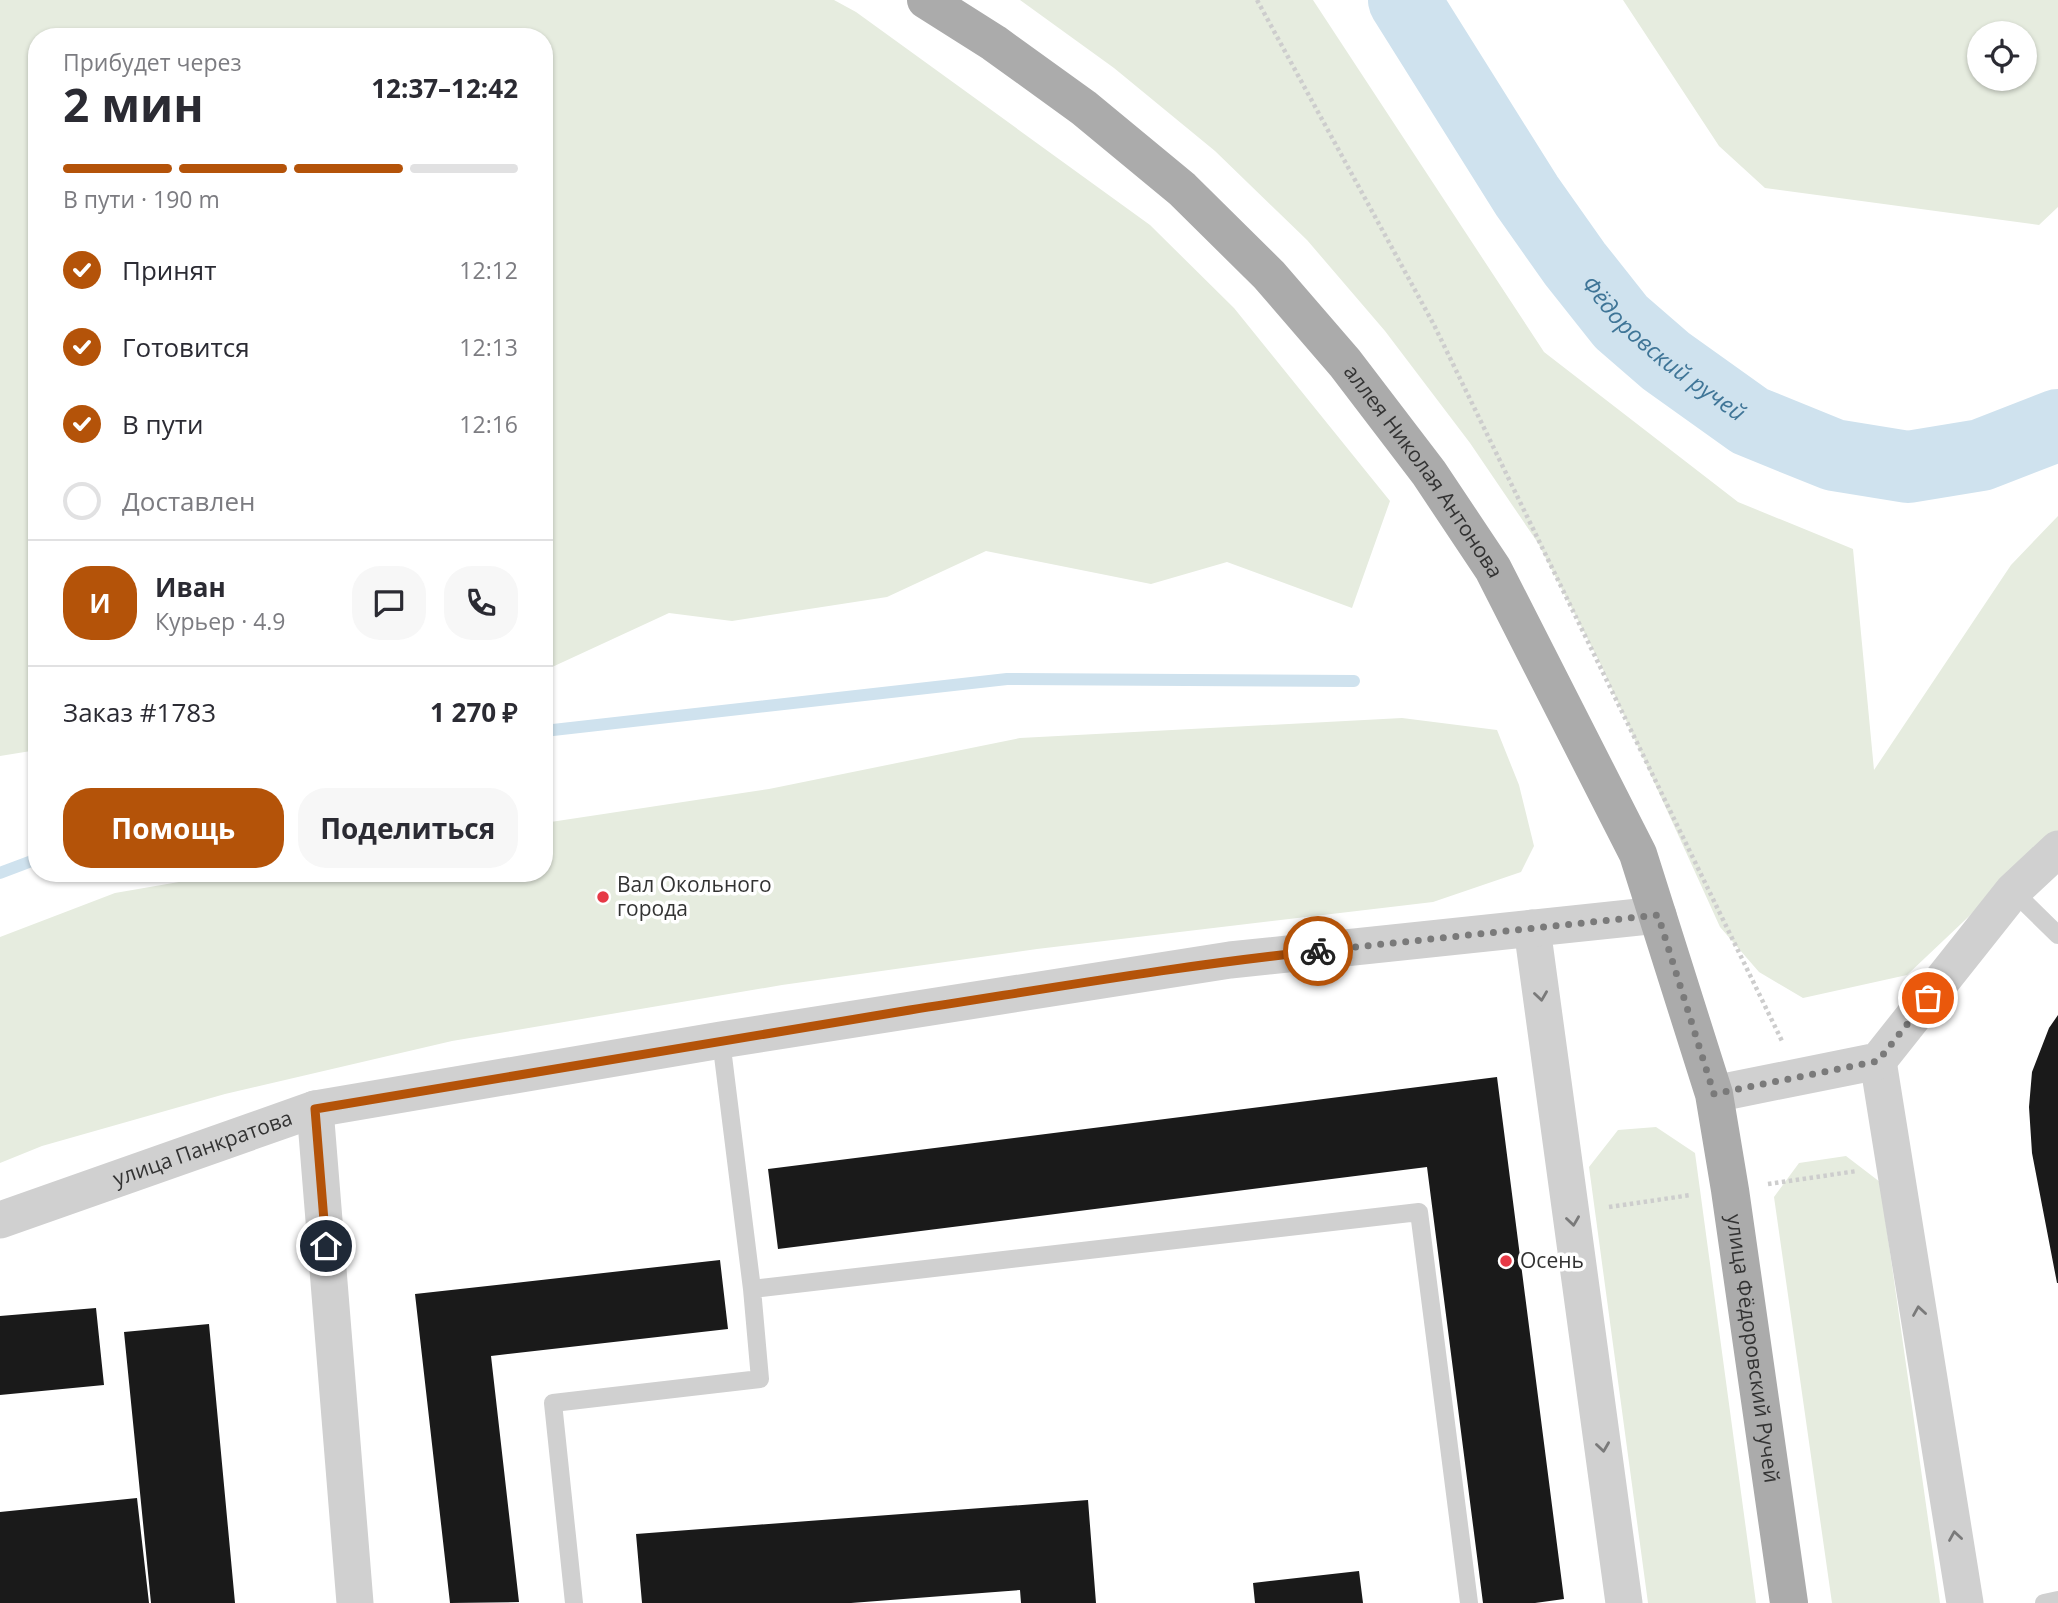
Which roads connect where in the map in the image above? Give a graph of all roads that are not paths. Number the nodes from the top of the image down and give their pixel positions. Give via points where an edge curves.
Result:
1 (926, 0) edge
2 (2058, 849) edge
3 (2013, 891) junction
4 (1658, 915) junction
5 (1532, 929) junction
6 (2058, 935) edge
7 (721, 1040) junction
8 (1878, 1061) junction
9 (1714, 1094) junction
10 (315, 1109) junction
11 (0, 1220) edge
12 (752, 1289) junction
13 (2058, 1600) edge
14 (355, 1603) edge
15 (574, 1603) edge
16 (1469, 1603) edge
17 (1624, 1603) edge
18 (1789, 1603) edge
19 (1965, 1603) edge
20 (2044, 1603) edge

1 - 4 main road, аллея Николая Антонова via 1084,108 1182,190 1269,275 1345,363 1429,473 1493,569 1638,854
2 - 3 street
3 - 6 lane
3 - 8 street
4 - 5 street, улица Панкратова
4 - 9 main road, аллея Николая Антонова
5 - 7 street, улица Панкратова via 1230,960
5 -> 17 street
7 - 10 street, улица Панкратова
7 - 12 lane
8 - 9 street
19 -> 8 street
9 - 18 main road, улица Фёдоровский Ручей
10 - 11 street, улица Панкратова
10 - 14 street
12 - 15 lane via 760,1379 553,1403
12 - 16 lane via 1419,1212
13 - 20 lane

